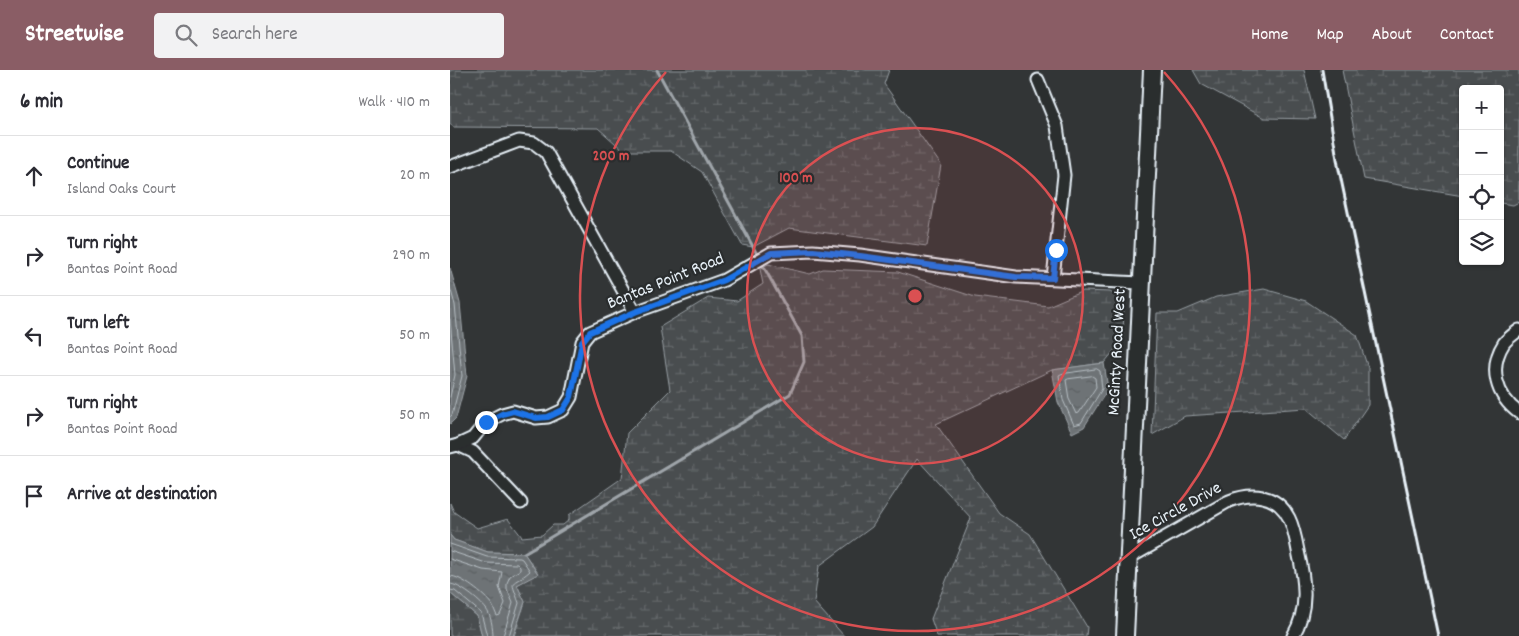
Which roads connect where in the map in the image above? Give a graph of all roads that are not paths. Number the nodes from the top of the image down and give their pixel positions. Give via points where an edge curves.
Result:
1 (1152, 70) edge
2 (1038, 80) dead end
3 (450, 166) edge
4 (1053, 278) junction
5 (1141, 283) junction
6 (635, 312) junction
7 (1519, 330) edge
8 (1519, 412) edge
9 (454, 446) edge
10 (522, 503) dead end
11 (1129, 558) junction
12 (1125, 636) edge
13 (1292, 636) edge

1 - 5 main road, McGinty Road West
2 - 4 street via 1057,126 1064,175
3 - 6 street via 519,141 534,143 546,152
4 - 5 street, Bantas Point Road
4 - 6 street, Bantas Point Road via 1016,277 813,251 771,253 724,280
5 - 11 main road, McGinty Road West
6 - 9 street, Bantas Point Road via 590,332 582,342 571,397 563,410 536,418 513,411 502,414 486,422 473,438
7 - 8 street via 1505,342 1495,368 1496,383 1502,396
9 - 10 street via 473,452
11 - 12 main road, McGinty Road West
11 - 13 street, Ice Circle Drive via 1229,501 1242,496 1268,499 1288,516 1294,529 1303,574 1304,610

